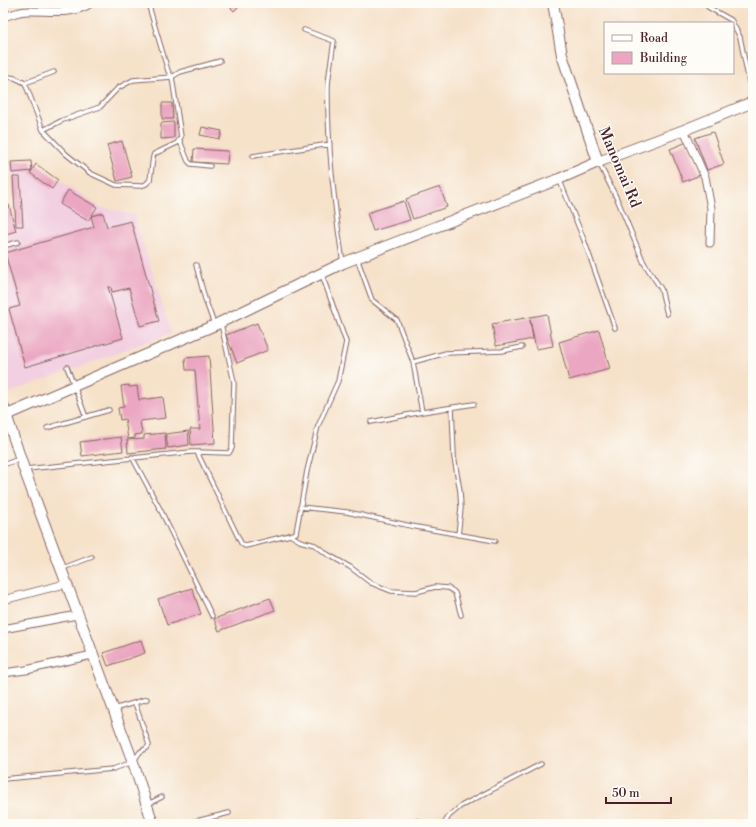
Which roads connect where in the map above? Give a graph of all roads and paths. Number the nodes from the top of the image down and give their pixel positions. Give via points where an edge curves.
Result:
1 (91, 3) edge
2 (148, 3) edge
3 (553, 3) edge
4 (708, 7) dead end
5 (3, 17) edge
6 (732, 22) edge
7 (734, 26) edge
8 (304, 30) dead end
9 (220, 61) dead end
10 (54, 72) dead end
11 (3, 76) edge
12 (172, 77) junction
13 (25, 83) junction
14 (753, 102) edge
15 (43, 130) junction
16 (684, 130) junction
17 (180, 141) junction
18 (330, 144) junction
19 (253, 156) dead end
20 (598, 162) junction
21 (210, 166) dead end
22 (559, 179) junction
23 (18, 242) dead end
24 (710, 242) dead end
25 (3, 246) edge
26 (357, 258) junction
27 (343, 264) junction
28 (196, 265) dead end
29 (322, 274) junction
30 (667, 314) dead end
31 (218, 323) junction
32 (615, 328) dead end
33 (522, 346) dead end
34 (413, 362) junction
35 (67, 367) dead end
36 (73, 386) junction
37 (474, 404) dead end
38 (3, 405) edge
39 (452, 408) junction
40 (109, 410) dead end
41 (422, 412) junction
42 (5, 417) edge
43 (86, 417) junction
44 (371, 422) dead end
45 (47, 428) dead end
46 (197, 452) junction
47 (132, 457) junction
48 (20, 459) junction
49 (3, 465) edge
50 (24, 469) junction
51 (300, 507) junction
52 (290, 535) junction
53 (458, 535) junction
54 (495, 541) dead end
55 (92, 557) dead end
56 (60, 570) junction
57 (66, 584) junction
58 (3, 600) edge
59 (461, 615) dead end
60 (77, 616) junction
61 (212, 616) dead end
62 (3, 629) edge
63 (92, 655) junction
64 (3, 673) edge
65 (147, 699) dead end
66 (134, 703) junction
67 (113, 710) junction
68 (133, 762) junction
69 (541, 764) dead end
70 (3, 779) edge
71 (162, 797) dead end
72 (147, 804) junction
73 (229, 813) dead end
74 (153, 824) edge
75 (184, 824) edge
76 (444, 824) edge

1 - 5 street via 86,7 68,11 25,11
2 - 12 lane
3 - 20 street, Manomai Rd via 562,56
4 - 6 lane
7 - 14 lane via 740,37
8 - 18 lane via 334,41 328,85
9 - 12 lane via 180,72
10 - 13 lane
11 - 13 lane
12 - 15 lane via 133,80 118,88 100,107
12 - 17 lane via 182,137
13 - 15 lane
14 - 16 street
15 - 17 lane via 66,154 90,173 122,185 146,184 150,180 154,154
16 - 20 street
16 - 24 street via 705,177 711,208
17 - 21 lane via 191,164
18 - 19 lane
18 - 27 lane via 334,209
20 - 22 street
20 - 30 lane, Manomai Rd via 618,201 644,263 661,289
22 - 26 street
22 - 32 lane
23 - 25 lane
26 - 27 street
26 - 34 lane via 372,300 397,320
27 - 29 street
28 - 31 lane via 205,299
29 - 31 street
29 - 51 lane via 346,342 338,381 318,426
31 - 36 street
31 - 46 lane via 234,382 232,448 229,453
33 - 34 lane via 502,351 446,353
34 - 41 lane
35 - 36 lane
36 - 42 street
36 - 43 lane
37 - 39 lane
38 - 42 street
39 - 41 lane
39 - 53 lane via 454,457 461,508
40 - 43 lane
41 - 44 lane
42 - 48 street
43 - 45 lane
46 - 47 lane
46 - 52 lane via 241,543 245,546
47 - 50 lane
47 - 61 lane
48 - 49 lane
48 - 50 street
50 - 56 street
51 - 52 lane via 296,532
51 - 53 lane via 347,512
52 - 59 lane via 315,545 371,583 391,591 416,592 448,588 455,593
53 - 54 lane
55 - 56 lane
56 - 57 street
57 - 58 street
57 - 60 street
60 - 62 street
60 - 63 street
63 - 64 street
63 - 67 street
65 - 66 lane
66 - 67 lane
66 - 68 lane via 149,745
67 - 68 street
68 - 70 lane via 113,769
68 - 72 street
69 - 76 lane via 461,806 448,816
71 - 72 lane
72 - 74 street
73 - 75 lane

